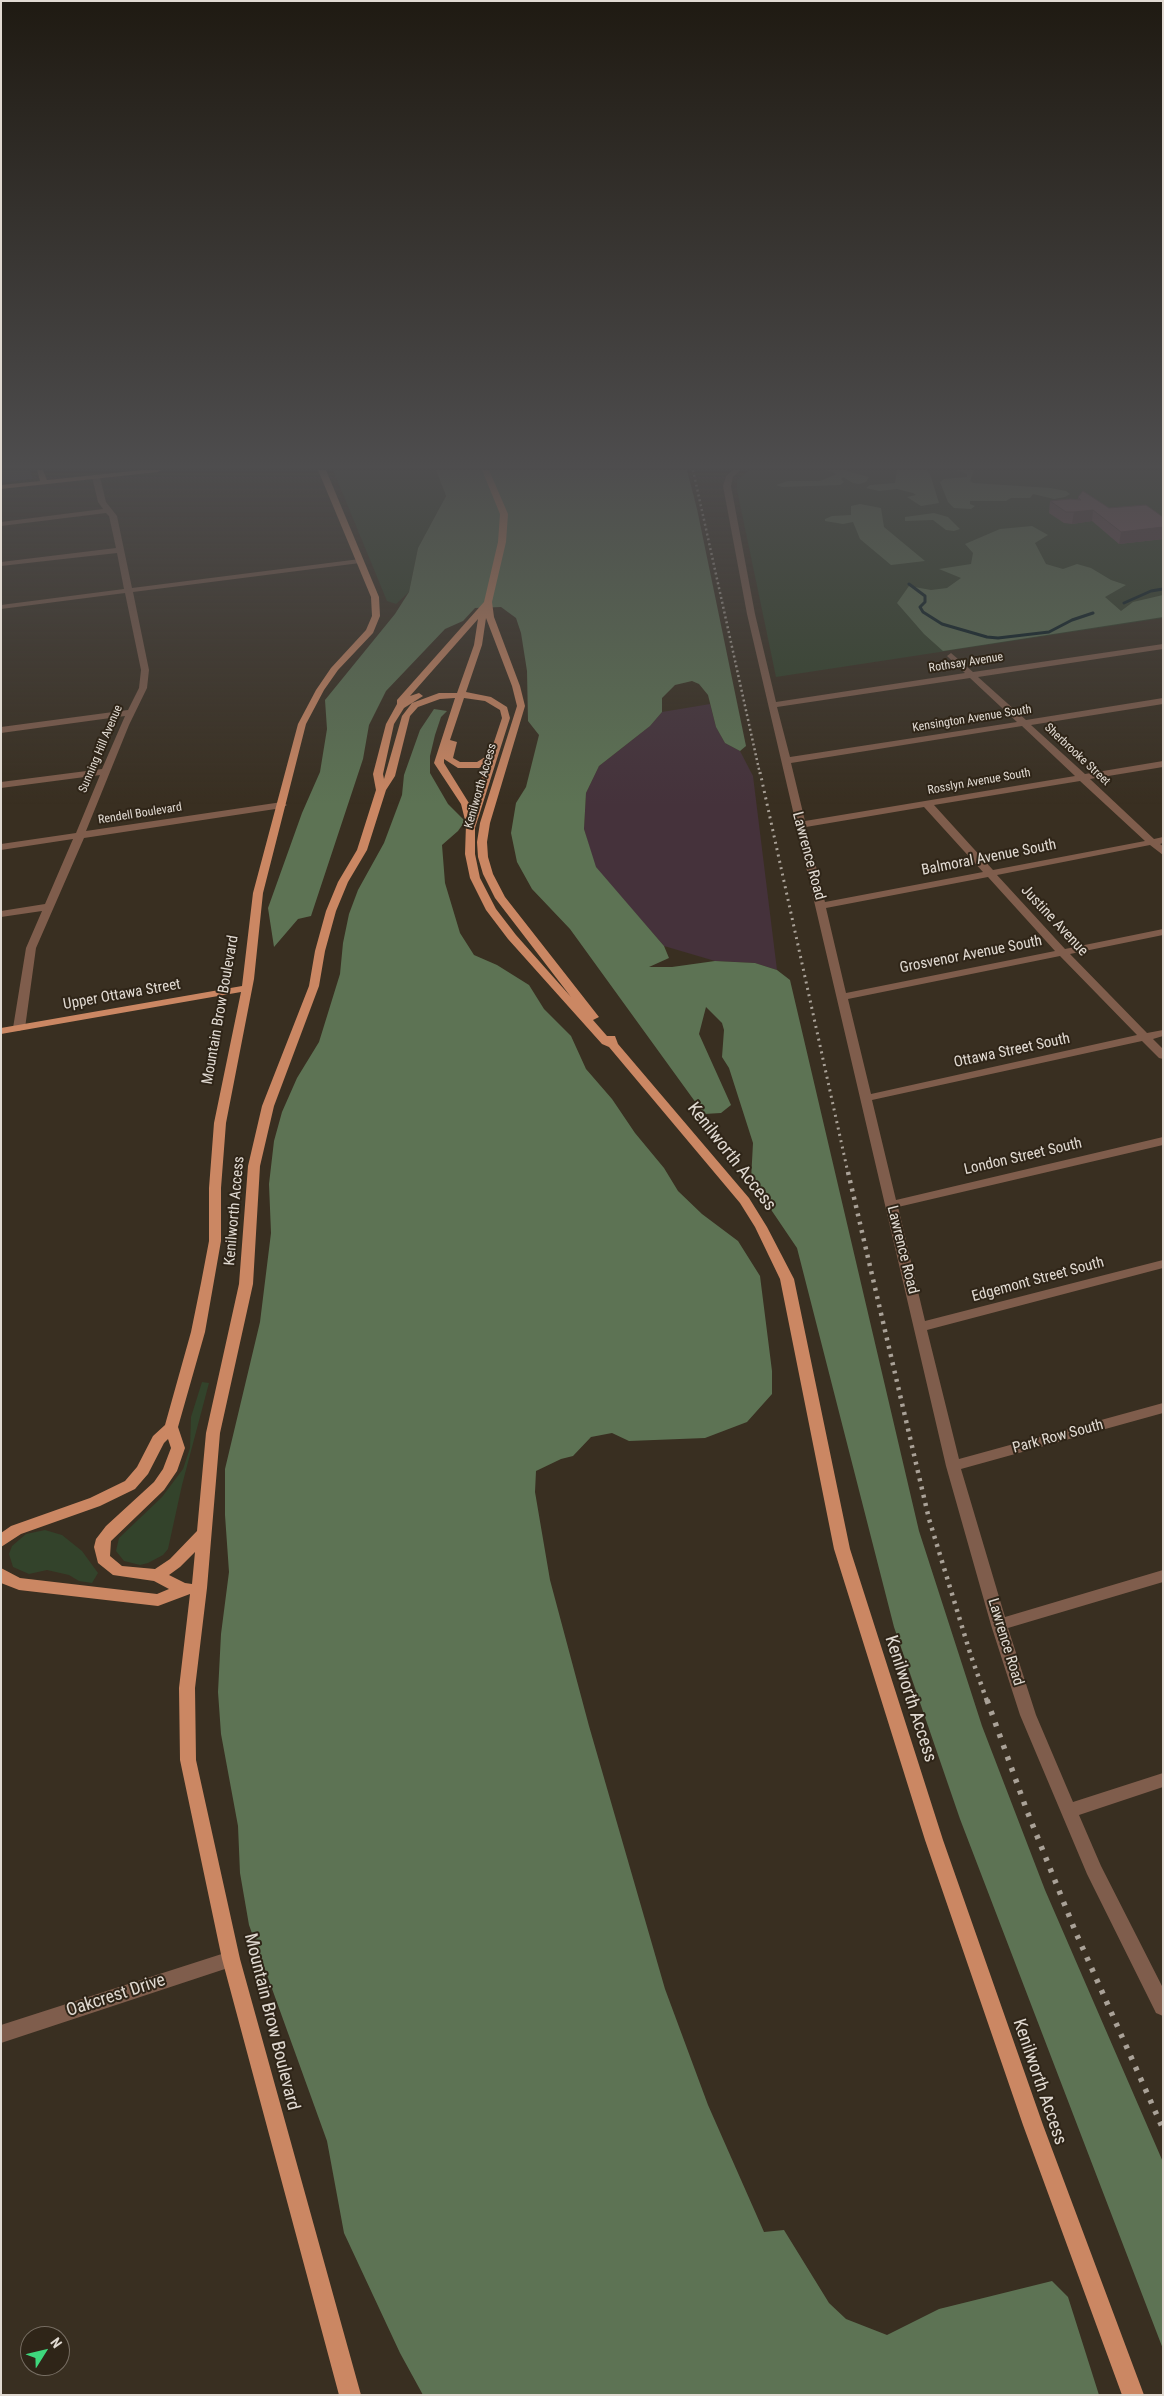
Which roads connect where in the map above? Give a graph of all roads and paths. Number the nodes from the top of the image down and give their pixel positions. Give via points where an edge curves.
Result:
1 (126, 582) edge
2 (199, 582) edge
3 (368, 582) edge
4 (491, 582) edge
5 (744, 582) edge
6 (128, 591) junction
7 (486, 604) junction
8 (1, 607) edge
9 (490, 617) junction
10 (1154, 640) dead end
11 (1162, 646) edge
12 (951, 656) dead end
13 (971, 674) junction
14 (453, 692) junction
15 (479, 693) junction
16 (1163, 701) edge
17 (773, 705) junction
18 (132, 712) junction
19 (519, 716) junction
20 (1024, 723) junction
21 (390, 724) junction
22 (1, 730) edge
23 (493, 756) junction
24 (785, 761) junction
25 (1163, 764) edge
26 (106, 771) junction
27 (1083, 777) junction
28 (1, 786) edge
29 (381, 790) junction
30 (927, 804) junction
31 (282, 805) junction
32 (800, 825) junction
33 (470, 828) junction
34 (80, 835) junction
35 (1163, 840) edge
36 (1152, 842) junction
37 (1, 847) edge
38 (1163, 852) edge
39 (989, 873) junction
40 (822, 906) junction
41 (47, 907) junction
42 (1, 914) edge
43 (1163, 932) edge
44 (1062, 952) junction
45 (247, 988) junction
46 (843, 997) junction
47 (19, 1028) junction
48 (1, 1031) edge
49 (1163, 1033) edge
50 (1144, 1037) junction
51 (614, 1045) junction
52 (1163, 1056) edge
53 (867, 1098) junction
54 (1163, 1142) edge
55 (891, 1205) junction
56 (1163, 1264) edge
57 (922, 1327) junction
58 (1163, 1408) edge
59 (171, 1427) junction
60 (954, 1466) junction
61 (204, 1533) junction
62 (1, 1541) edge
63 (1, 1574) edge
64 (157, 1575) junction
65 (1163, 1576) edge
66 (199, 1588) junction
67 (183, 1589) junction
68 (999, 1625) junction
69 (191, 1653) joint
70 (1163, 1780) edge
71 (1068, 1811) junction
72 (232, 1959) junction
73 (1163, 2007) edge
74 (1, 2034) edge
75 (350, 2395) edge
76 (1133, 2395) edge

1 - 6 street, Sunning Hill Avenue
2 - 6 street
3 - 31 main road, Mountain Brow Boulevard via 377,607 374,623 363,640 335,668 302,724
4 - 7 main road
5 - 17 street, Lawrence Road
6 - 8 street
6 - 18 street, Sunning Hill Avenue via 145,670 144,688
7 - 9 main road
7 - 21 main road via 400,702
7 - 33 main road via 478,645 439,758 439,763 468,808
9 - 19 main road via 522,706
9 - 23 main road via 483,658 448,759 458,765 469,766 483,764
10 - 11 street
11 - 13 street, Rothsay Avenue
12 - 13 street, Sherbrooke Street
13 - 17 street, Rothsay Avenue
13 - 20 street, Sherbrooke Street
14 - 15 main road, Kenilworth Access
14 - 21 main road, Kenilworth Access via 431,692 408,700 400,706
14 - 29 main road, Kenilworth Access via 429,699 409,710 390,776
15 - 19 main road, Kenilworth Access via 500,696 511,702
15 - 23 main road, Kenilworth Access via 499,705 506,714
16 - 20 street, Kensington Avenue South
17 - 24 street, Lawrence Road
18 - 22 street
18 - 26 street, Sunning Hill Avenue
19 - 51 main road, Kenilworth Access via 485,823 483,857 500,898 613,1039
20 - 24 street, Kensington Avenue South
20 - 27 street, Sherbrooke Street
21 - 29 main road, Kenilworth Access via 378,774
23 - 33 main road, Kenilworth Access
24 - 32 street, Lawrence Road
25 - 27 street, Rosslyn Avenue South
26 - 28 street
26 - 34 street, Sunning Hill Avenue
27 - 30 street, Rosslyn Avenue South
27 - 36 street, Sherbrooke Street
29 - 61 main road, Kenilworth Access via 362,850 331,911 314,986 268,1106 254,1166 246,1284 213,1433
30 - 32 street, Rosslyn Avenue South
30 - 39 street, Justine Avenue
31 - 34 street, Rendell Boulevard
31 - 45 main road, Mountain Brow Boulevard via 258,893
32 - 40 street, Lawrence Road
33 - 51 main road, Kenilworth Access via 470,854 475,878 491,910 539,969 606,1042
34 - 37 street, Rendell Boulevard
34 - 41 street, Sunning Hill Avenue
35 - 36 street, Balmoral Avenue South
36 - 38 street, Sherbrooke Street
36 - 39 street, Balmoral Avenue South
39 - 40 street, Balmoral Avenue South
39 - 44 street, Justine Avenue
40 - 46 street, Lawrence Road
41 - 42 street
41 - 47 street, Sunning Hill Avenue via 31,948
43 - 44 street, Grosvenor Avenue South
44 - 46 street, Grosvenor Avenue South
44 - 50 street, Justine Avenue
45 - 47 main road, Upper Ottawa Street
45 - 59 main road, Mountain Brow Boulevard via 220,1123 214,1241 208,1283 198,1332
46 - 53 street, Lawrence Road
47 - 48 main road, Upper Ottawa Street
49 - 50 street, Ottawa Street South
50 - 52 street, Justine Avenue
50 - 53 street, Ottawa Street South
51 - 76 main road, Kenilworth Access via 745,1201 787,1279 842,1549 937,1850 1033,2126
53 - 55 street, Lawrence Road
54 - 55 street, London Street South
55 - 57 street, Lawrence Road
56 - 57 street, Edgemont Street South
57 - 60 street, Lawrence Road
58 - 60 street, Park Row South
59 - 62 main road, Mountain Brow Boulevard via 158,1440 144,1470 130,1485 95,1502 22,1527
59 - 64 main road via 178,1448 170,1471 159,1486 111,1530 102,1547 104,1559 118,1571
60 - 68 street, Lawrence Road
61 - 64 main road via 175,1563
61 - 66 main road, Kenilworth Access
63 - 67 main road via 19,1584 158,1600
64 - 67 main road
65 - 68 street
66 - 67 main road
66 - 69 main road, Kenilworth Access
68 - 71 street, Lawrence Road via 1028,1715
69 - 72 main road, Mountain Brow Boulevard via 186,1725 188,1760
70 - 71 street
71 - 73 street, Lawrence Road via 1132,1950
72 - 74 street, Oakcrest Drive
72 - 75 main road, Mountain Brow Boulevard

